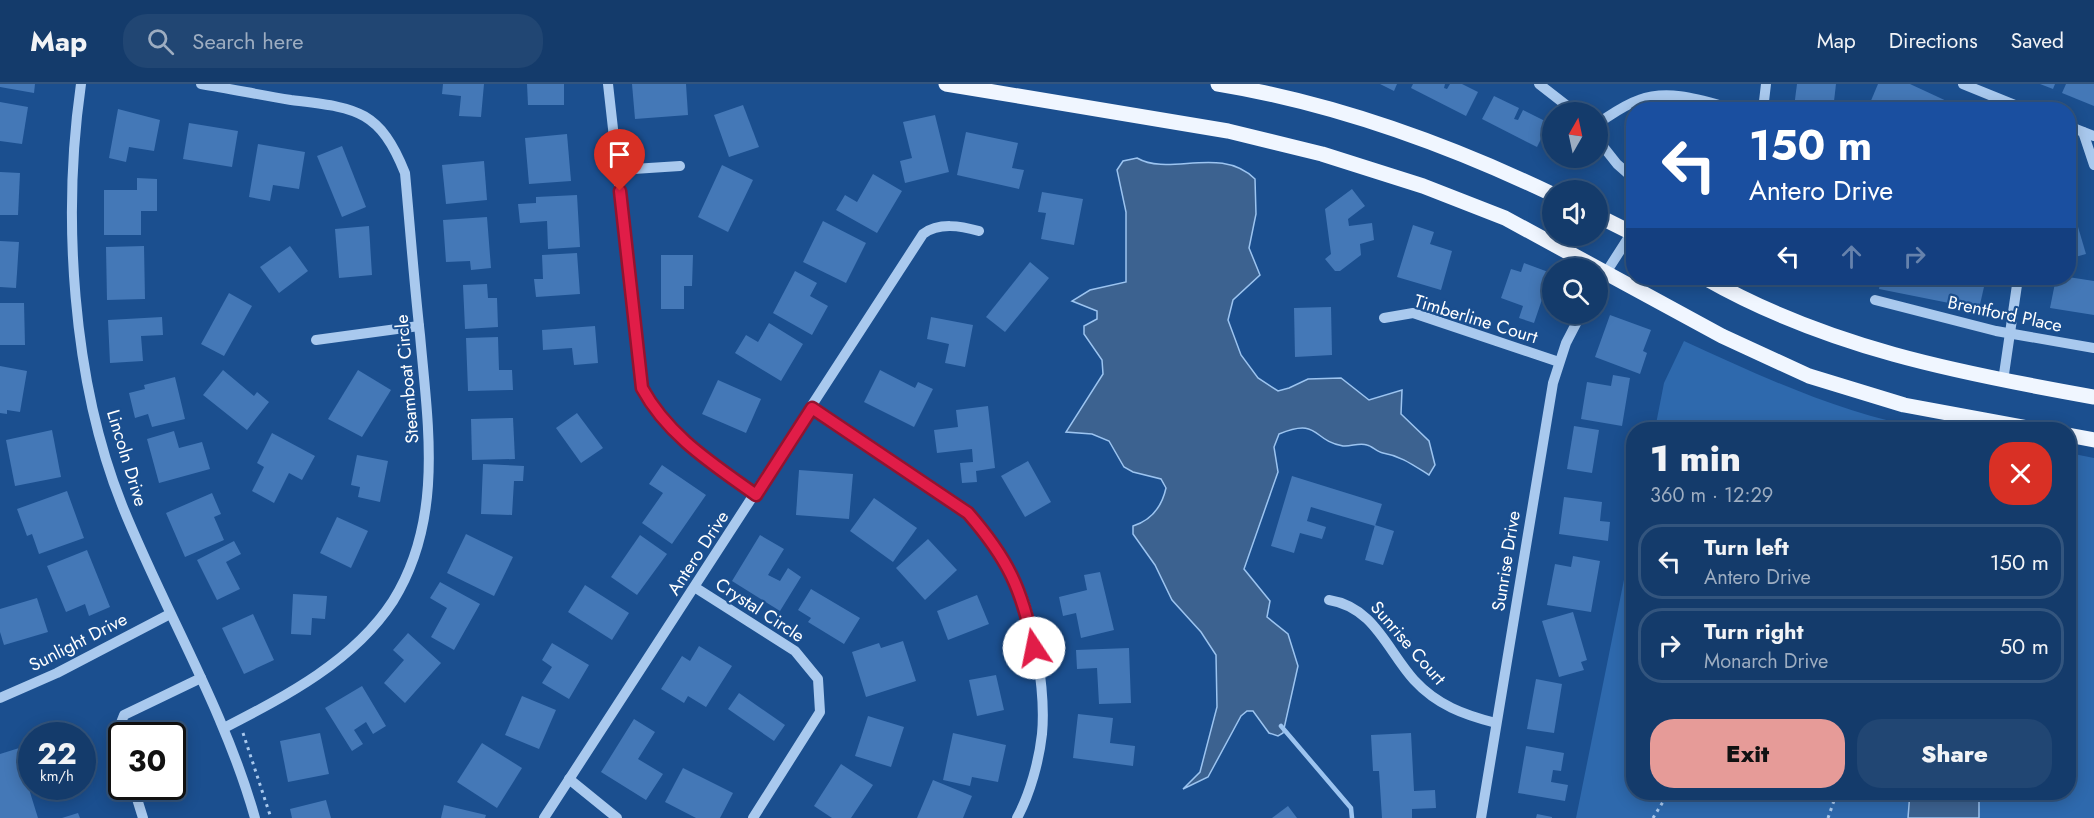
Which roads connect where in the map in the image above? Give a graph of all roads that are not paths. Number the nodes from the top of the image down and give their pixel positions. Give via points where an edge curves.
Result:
1 (81, 84) edge
2 (201, 84) edge
3 (608, 84) edge
4 (946, 84) edge
5 (1218, 84) edge
6 (1539, 84) edge
7 (1766, 84) edge
8 (1963, 84) edge
9 (1244, 86) edge
10 (1562, 102) edge
11 (1635, 102) edge
12 (1707, 102) edge
13 (1764, 102) edge
14 (2003, 102) edge
15 (1626, 107) edge
16 (1608, 117) edge
17 (2089, 134) edge
18 (1608, 153) edge
19 (2094, 165) edge
20 (680, 166) dead end
21 (618, 170) junction
22 (1626, 172) edge
23 (1542, 189) edge
24 (1608, 221) edge
25 (1626, 229) edge
26 (979, 231) dead end
27 (1626, 242) edge
28 (1581, 258) edge
29 (1608, 268) edge
30 (1608, 272) edge
31 (1626, 282) edge
32 (1631, 285) edge
33 (1719, 285) edge
34 (2017, 285) edge
35 (1875, 300) dead end
36 (1384, 318) dead end
37 (1576, 324) edge
38 (419, 326) junction
39 (2012, 334) junction
40 (316, 340) dead end
41 (2094, 348) edge
42 (1559, 362) junction
43 (2002, 381) junction
44 (2094, 397) edge
45 (812, 408) junction
46 (1995, 422) edge
47 (2076, 437) edge
48 (2094, 440) edge
49 (756, 495) junction
50 (696, 588) junction
51 (1329, 600) dead end
52 (170, 614) junction
53 (201, 678) junction
54 (0, 698) edge
55 (121, 722) edge
56 (1496, 723) junction
57 (224, 728) junction
58 (569, 779) junction
59 (137, 800) edge
60 (143, 818) edge
61 (255, 818) edge
62 (544, 818) edge
63 (617, 818) edge
64 (753, 818) edge
65 (1017, 818) edge
66 (1481, 818) edge

1 - 52 street, Lincoln Drive via 70,210 87,373 99,436 122,503
2 - 38 street, Steamboat Circle via 326,102 374,122 393,143 405,172
3 - 21 street
4 - 28 main road via 1228,131 1322,154 1423,186 1504,218
5 - 9 main road
6 - 10 street
7 - 13 street
8 - 14 street
9 - 23 main road via 1394,129 1477,158
11 - 12 street via 1662,96
15 - 16 street
17 - 19 street
18 - 22 street
20 - 21 street
21 - 49 street via 642,388 654,411 677,435
24 - 25 main road
26 - 45 street, Antero Drive via 933,226 923,234
27 - 29 street
30 - 31 main road
32 - 46 main road via 1722,336 1809,376 1904,405
33 - 43 main road via 1839,339 1902,359
34 - 39 street
35 - 39 street, Brentford Place
36 - 42 street, Timberline Court via 1413,313
37 - 42 street, Sunrise Drive
38 - 40 street
38 - 57 street, Steamboat Circle via 430,446 428,495 416,555 392,601 355,645 325,672
39 - 41 street, Brentford Place
39 - 43 street
42 - 56 street, Sunrise Drive
43 - 44 main road
45 - 49 street, Antero Drive
45 - 65 street via 968,513 1016,580 1037,665 1042,735
47 - 48 main road
49 - 50 street, Antero Drive
50 - 58 street, Antero Drive
50 - 64 street, Crystal Circle via 795,651 820,685 820,712
51 - 56 street, Sunrise Court via 1342,602 1363,614 1414,680 1435,698 1461,714
52 - 53 street, Lincoln Drive
52 - 54 street, Sunlight Drive
53 - 55 street via 124,715
53 - 57 street, Lincoln Drive
56 - 66 street, Sunrise Drive
57 - 61 street, Lincoln Drive
58 - 62 street, Antero Drive
58 - 63 street
59 - 60 street

